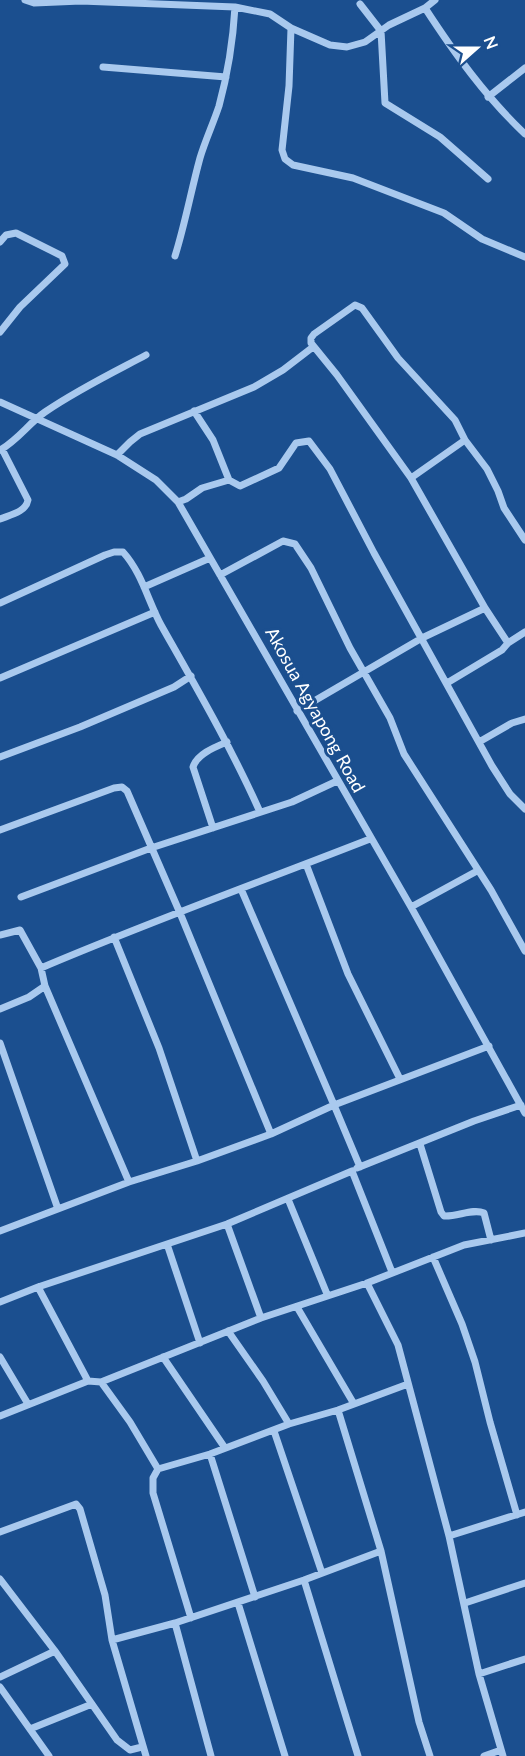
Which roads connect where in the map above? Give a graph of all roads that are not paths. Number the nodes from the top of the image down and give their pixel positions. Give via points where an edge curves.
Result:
1 (26, 0) edge
2 (435, 0) edge
3 (360, 4) dead end
4 (235, 7) junction
5 (425, 8) junction
6 (291, 28) junction
7 (381, 31) junction
8 (103, 67) dead end
9 (525, 68) edge
10 (226, 76) junction
11 (488, 97) junction
12 (525, 134) edge
13 (488, 179) dead end
14 (0, 242) edge
15 (175, 256) dead end
16 (525, 257) edge
17 (0, 332) edge
18 (313, 347) junction
19 (146, 354) dead end
20 (0, 402) edge
21 (194, 411) junction
22 (36, 419) junction
23 (465, 440) junction
24 (1, 450) edge
25 (117, 455) junction
26 (411, 478) junction
27 (229, 480) junction
28 (178, 502) junction
29 (0, 519) edge
30 (525, 540) edge
31 (210, 558) junction
32 (220, 574) junction
33 (144, 587) junction
34 (0, 603) edge
35 (485, 608) junction
36 (154, 612) junction
37 (525, 632) edge
38 (422, 638) junction
39 (508, 643) junction
40 (363, 670) junction
41 (191, 676) junction
42 (0, 678) edge
43 (447, 683) junction
44 (297, 711) junction
45 (525, 719) edge
46 (227, 742) junction
47 (479, 742) junction
48 (0, 757) edge
49 (337, 781) junction
50 (524, 806) edge
51 (260, 812) junction
52 (213, 828) junction
53 (0, 830) edge
54 (370, 839) junction
55 (151, 848) junction
56 (306, 864) junction
57 (477, 871) junction
58 (241, 889) junction
59 (21, 897) dead end
60 (411, 907) junction
61 (180, 913) junction
62 (0, 935) edge
63 (114, 937) junction
64 (525, 951) edge
65 (41, 968) junction
66 (45, 986) junction
67 (0, 1009) edge
68 (0, 1042) edge
69 (489, 1046) junction
70 (400, 1079) junction
71 (334, 1105) junction
72 (521, 1105) junction
73 (525, 1113) edge
74 (271, 1134) junction
75 (420, 1144) junction
76 (197, 1161) junction
77 (356, 1169) junction
78 (129, 1182) junction
79 (288, 1199) junction
80 (58, 1209) junction
81 (227, 1224) junction
82 (0, 1231) edge
83 (525, 1233) edge
84 (491, 1240) junction
85 (167, 1244) junction
86 (433, 1257) junction
87 (392, 1272) junction
88 (367, 1283) junction
89 (38, 1287) junction
90 (327, 1294) junction
91 (0, 1302) edge
92 (297, 1307) junction
93 (261, 1317) junction
94 (228, 1331) junction
95 (200, 1343) junction
96 (0, 1357) edge
97 (163, 1357) junction
98 (88, 1381) junction
99 (100, 1382) junction
100 (408, 1384) junction
101 (28, 1404) junction
102 (354, 1404) junction
103 (338, 1410) junction
104 (0, 1416) edge
105 (289, 1424) junction
106 (274, 1431) junction
107 (225, 1448) junction
108 (210, 1454) junction
109 (158, 1469) junction
110 (525, 1512) edge
111 (517, 1515) junction
112 (0, 1532) edge
113 (448, 1536) junction
114 (381, 1551) junction
115 (322, 1573) junction
116 (0, 1579) edge
117 (304, 1580) junction
118 (525, 1583) edge
119 (255, 1597) junction
120 (238, 1603) junction
121 (465, 1603) junction
122 (191, 1618) junction
123 (175, 1623) junction
124 (112, 1640) junction
125 (56, 1651) junction
126 (525, 1659) edge
127 (479, 1674) junction
128 (0, 1677) edge
129 (1, 1692) edge
130 (93, 1704) junction
131 (30, 1730) junction
132 (142, 1747) junction
133 (502, 1753) edge
134 (47, 1756) edge
135 (146, 1756) edge
136 (212, 1756) edge
137 (285, 1756) edge
138 (358, 1756) edge
139 (430, 1756) edge
140 (484, 1756) edge

1 - 4 street
2 - 5 street
3 - 7 street
4 - 6 street via 270,14
4 - 10 street
5 - 7 street
5 - 11 street
6 - 7 street via 330,45 347,47 365,42
6 - 16 street via 282,150 285,159 293,165 353,178 444,213 482,239
7 - 13 street via 385,103 440,137
8 - 10 street
9 - 11 street
10 - 15 street
11 - 12 street
14 - 17 street via 16,233 62,256 65,264
18 - 21 street via 254,387
18 - 23 street via 314,334 351,306 358,305 398,358 455,420
18 - 26 street
19 - 22 street
20 - 22 street, Akosua Agyapong Road
21 - 25 street via 140,434
21 - 27 street via 213,440
22 - 24 street
22 - 25 street, Akosua Agyapong Road
23 - 26 street
23 - 30 street via 487,469 504,508
24 - 29 street via 28,504
25 - 28 street, Akosua Agyapong Road via 156,480
26 - 35 street
27 - 28 street via 202,488
27 - 38 street via 240,486 279,468 296,443 309,441 330,469
28 - 31 street, Akosua Agyapong Road
31 - 32 street, Akosua Agyapong Road
31 - 33 street
32 - 40 street via 283,541 295,544
32 - 44 street, Akosua Agyapong Road
33 - 34 street via 130,559 123,552 114,552
33 - 36 street
35 - 38 street
35 - 39 street
36 - 41 street
36 - 42 street
37 - 39 street
38 - 40 street
38 - 43 street
39 - 43 street
40 - 44 street
40 - 57 street via 390,718 404,754
41 - 46 street
41 - 48 street via 80,727
43 - 47 street
44 - 49 street, Akosua Agyapong Road
45 - 47 street
46 - 51 street
46 - 52 street via 201,756 193,767
47 - 50 street via 510,794
49 - 51 street
49 - 54 street, Akosua Agyapong Road
51 - 52 street
52 - 55 street
53 - 55 street via 122,787
54 - 56 street
54 - 60 street, Akosua Agyapong Road
55 - 59 street
55 - 61 street
56 - 58 street
56 - 70 street via 348,974
57 - 60 street
57 - 64 street
58 - 61 street
58 - 71 street
60 - 69 street, Akosua Agyapong Road
61 - 63 street
61 - 74 street
62 - 65 street via 20,930
63 - 65 street
63 - 76 street via 159,1048
65 - 66 street
66 - 67 street
66 - 78 street
68 - 80 street
69 - 70 street
69 - 72 street, Akosua Agyapong Road
70 - 71 street
71 - 74 street
71 - 77 street
72 - 73 street, Akosua Agyapong Road
72 - 75 street
74 - 76 street
75 - 77 street
75 - 84 street via 441,1212 453,1217 484,1213
76 - 78 street
77 - 79 street
77 - 87 street
78 - 80 street
79 - 81 street
79 - 90 street
80 - 82 street
81 - 85 street
81 - 93 street
83 - 84 street
84 - 86 street
85 - 89 street
85 - 95 street
86 - 87 street
86 - 111 street via 475,1362
87 - 88 street
88 - 90 street
88 - 100 street via 398,1345
89 - 91 street
89 - 98 street
90 - 92 street
92 - 93 street
92 - 102 street
93 - 94 street
94 - 95 street
94 - 105 street
95 - 97 street
96 - 101 street
97 - 99 street
97 - 107 street
98 - 99 street
98 - 101 street
99 - 109 street
100 - 102 street
100 - 113 street
101 - 104 street
102 - 103 street
103 - 105 street
103 - 114 street
105 - 106 street
106 - 107 street
106 - 115 street
107 - 108 street
108 - 109 street
108 - 119 street
109 - 122 street via 153,1478 153,1493
110 - 111 street
111 - 113 street
112 - 124 street via 76,1504 105,1595
113 - 121 street
114 - 115 street
114 - 139 street
115 - 117 street
116 - 125 street
117 - 119 street
117 - 138 street
118 - 121 street
119 - 120 street
120 - 122 street
120 - 137 street
121 - 127 street
122 - 123 street
123 - 124 street
123 - 136 street
124 - 132 street
125 - 128 street
125 - 130 street
126 - 127 street
127 - 133 street
129 - 131 street
130 - 131 street
130 - 132 street via 124,1747
131 - 134 street
132 - 135 street
133 - 140 street

